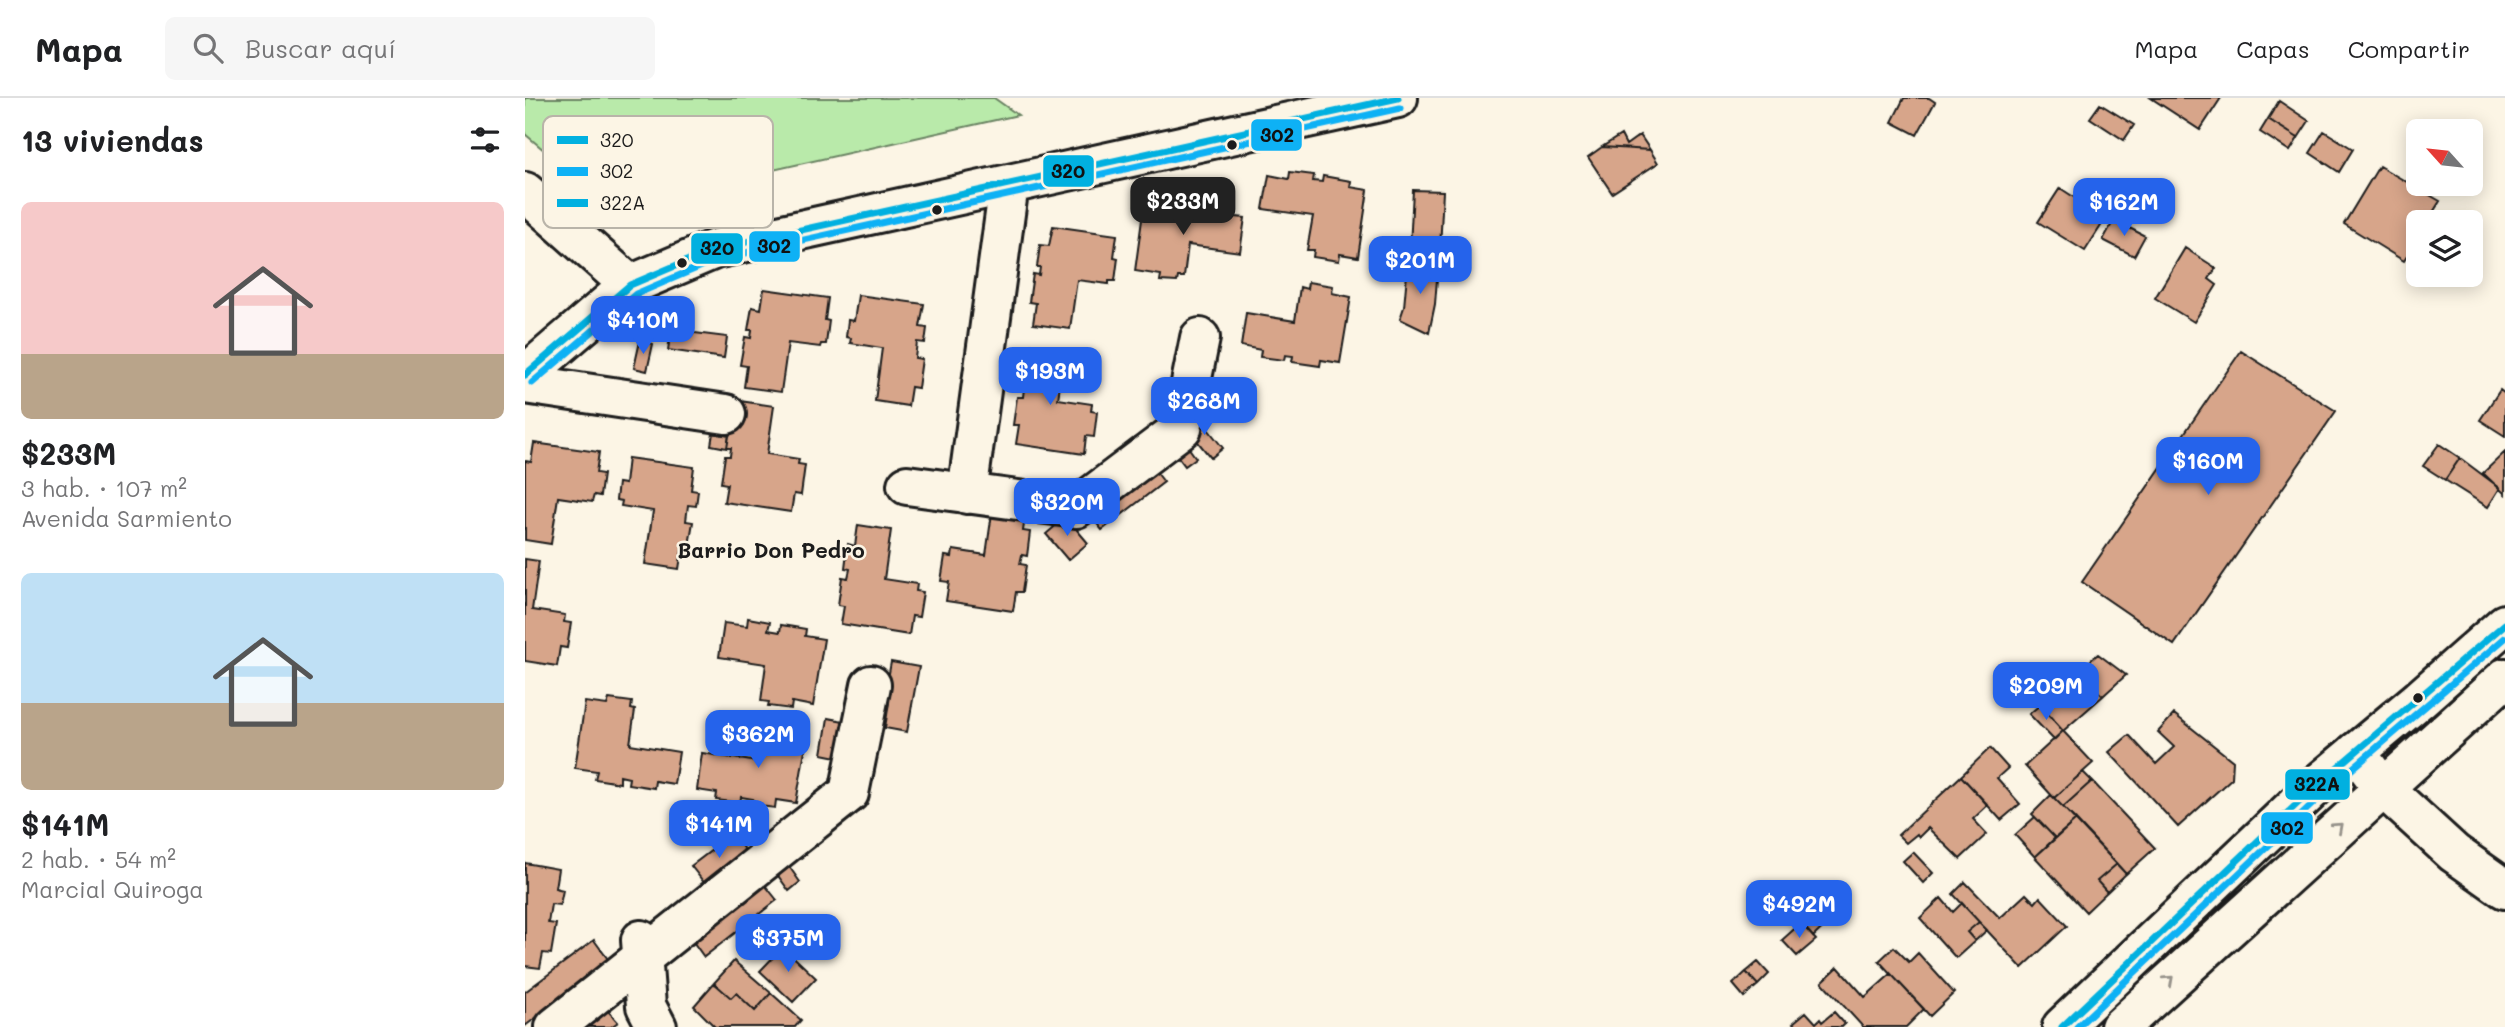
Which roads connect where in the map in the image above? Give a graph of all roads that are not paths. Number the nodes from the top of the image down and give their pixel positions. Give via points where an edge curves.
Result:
1 (1398, 98) edge
2 (1009, 184) junction
3 (525, 192) edge
4 (543, 208) edge
5 (566, 228) edge
6 (630, 285) junction
7 (1200, 338) dead end
8 (525, 375) edge
9 (525, 384) edge
10 (726, 414) dead end
11 (907, 485) dead end
12 (967, 494) junction
13 (2505, 624) edge
14 (2505, 678) edge
15 (871, 685) dead end
16 (2355, 752) junction
17 (2382, 787) junction
18 (2505, 889) edge
19 (642, 943) junction
20 (555, 1027) edge
21 (657, 1027) edge
22 (2062, 1027) edge
23 (2120, 1027) edge

1 - 2 street
2 - 6 street via 715,249
2 - 12 street
3 - 4 street
5 - 6 street
6 - 8 street
7 - 12 street via 1182,428 1076,508
9 - 10 street
11 - 12 street
13 - 16 street
14 - 17 street
15 - 19 street via 849,793
16 - 17 street
16 - 22 street
17 - 18 street via 2454,853
23 -> 17 street
19 - 20 street
19 - 21 street via 646,1006

